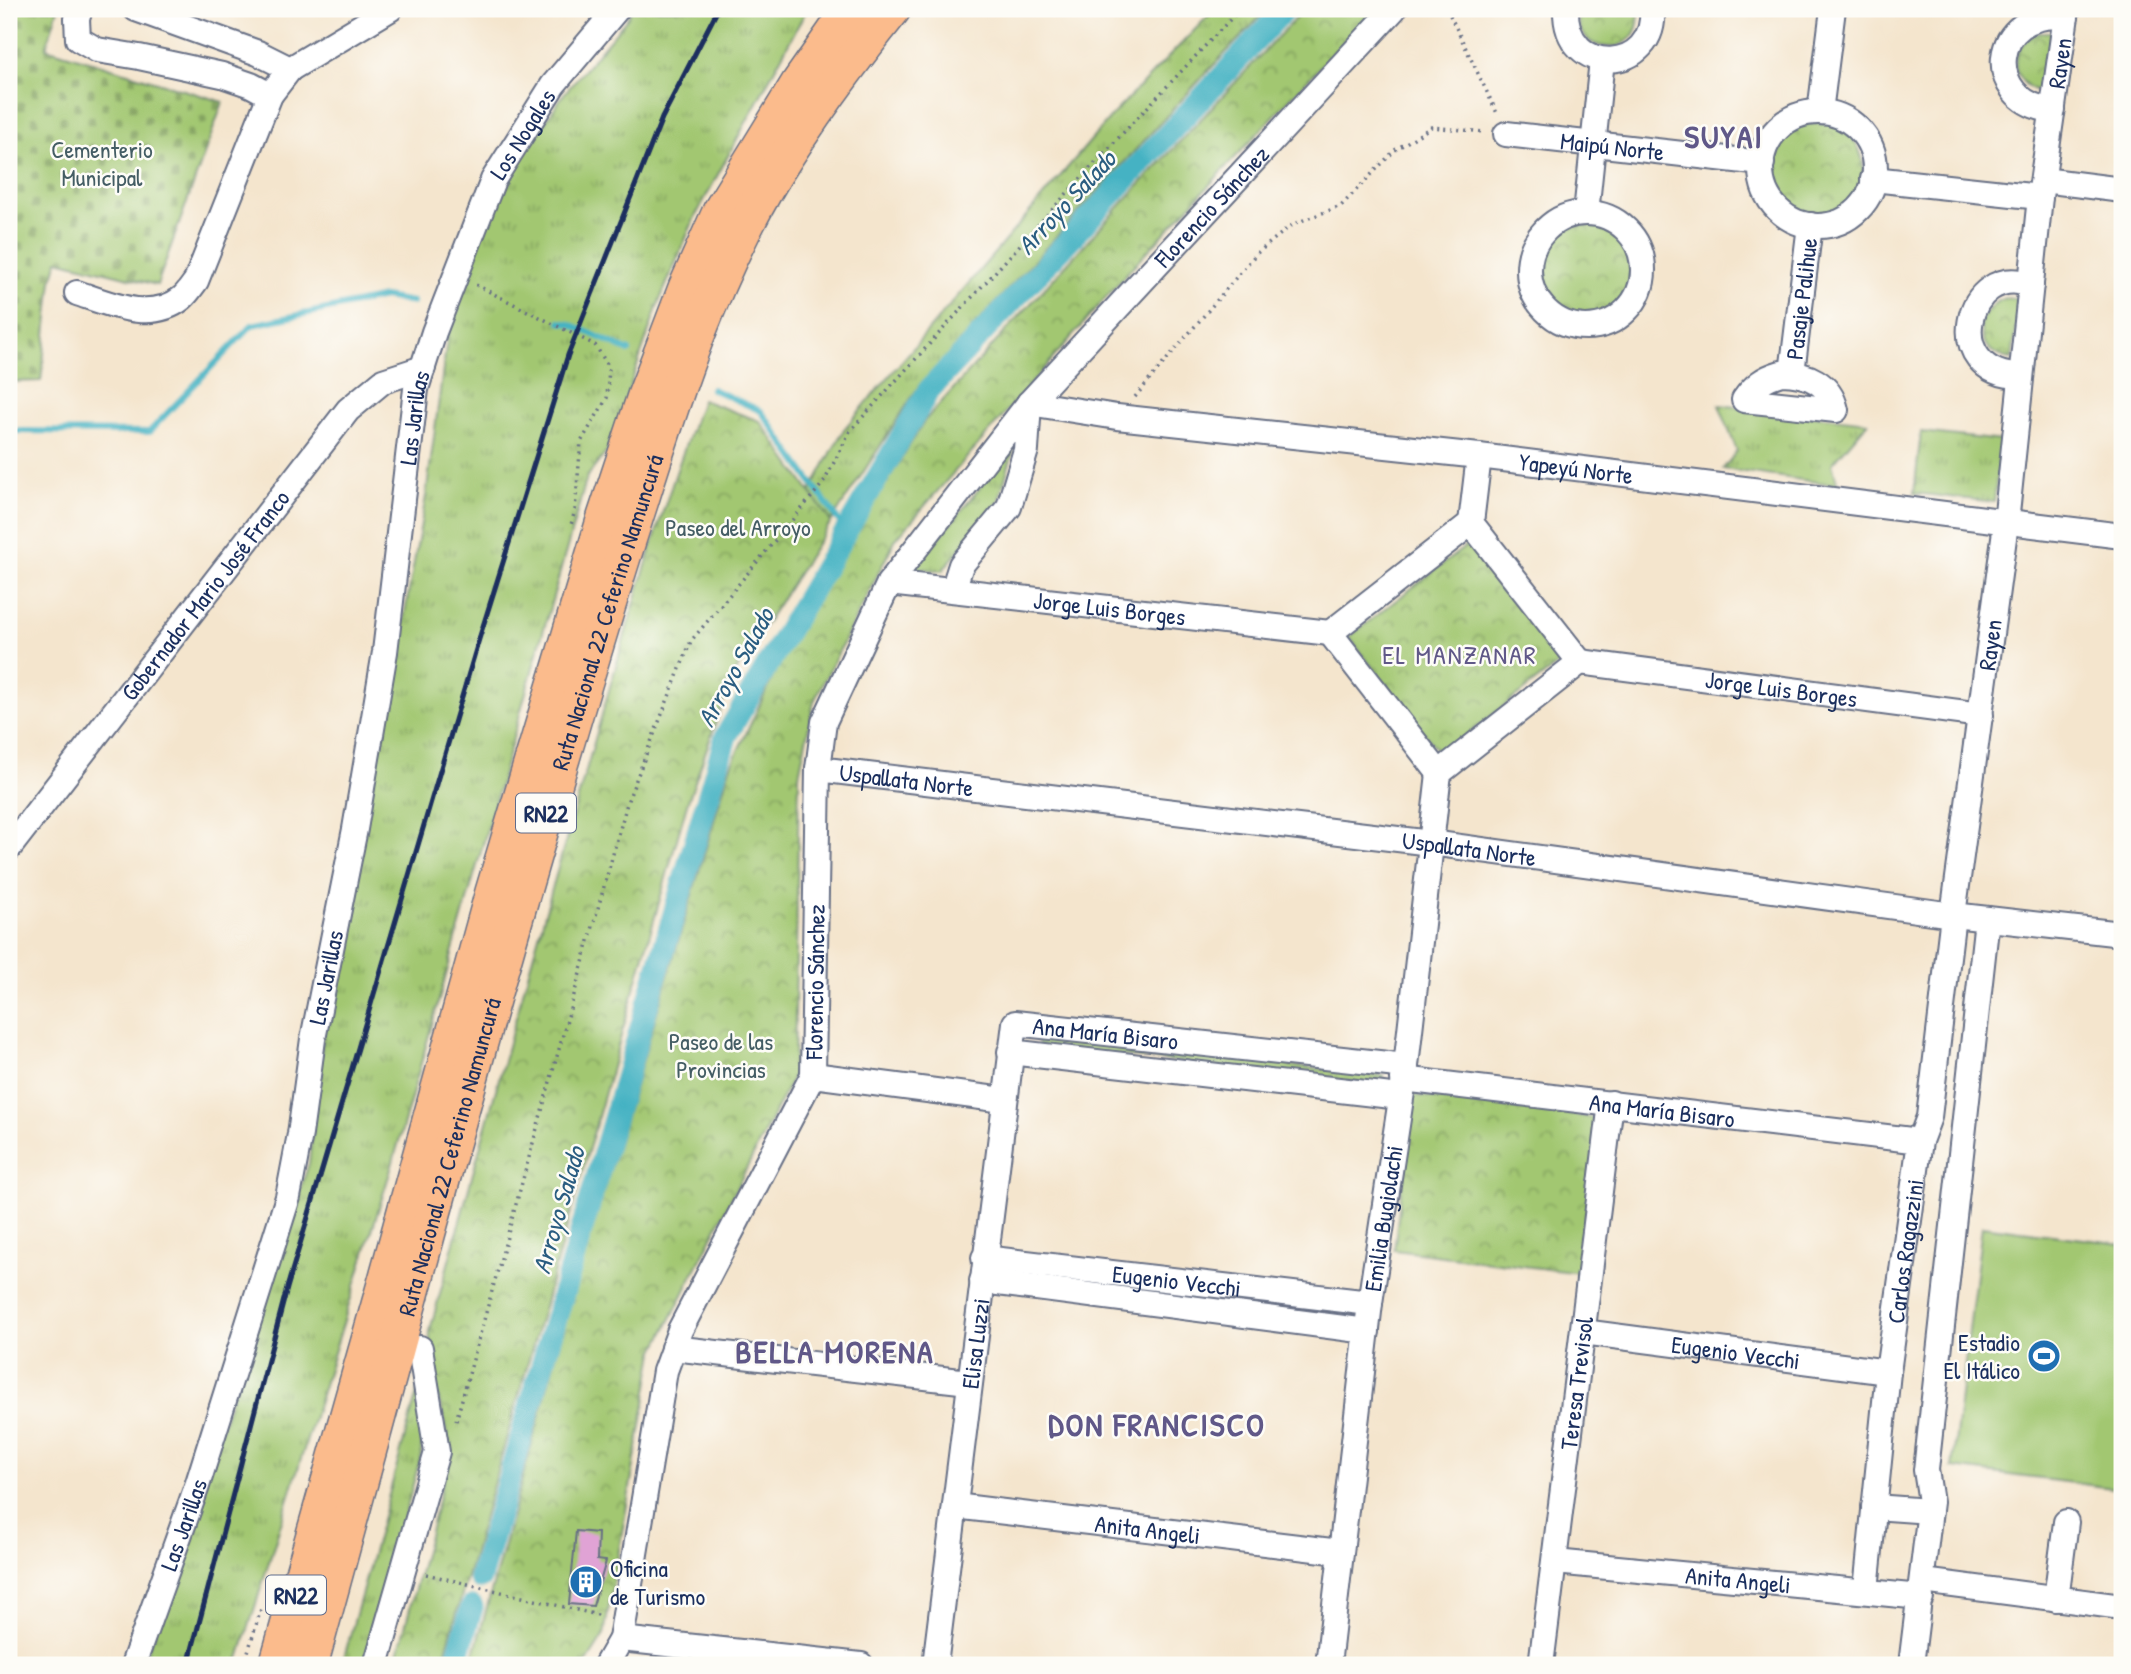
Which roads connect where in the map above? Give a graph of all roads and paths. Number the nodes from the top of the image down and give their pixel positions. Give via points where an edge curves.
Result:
1 (80, 9) edge
2 (136, 9) edge
3 (390, 9) edge
4 (617, 9) edge
5 (824, 9) edge
6 (850, 9) edge
7 (893, 9) edge
8 (1240, 9) edge
9 (1394, 9) edge
10 (1447, 9) edge
11 (1566, 9) edge
12 (1651, 9) edge
13 (1833, 9) edge
14 (2066, 13) edge
15 (1602, 60) junction
16 (290, 69) junction
17 (270, 96) junction
18 (2053, 110) junction
19 (1820, 112) junction
20 (1506, 134) junction
21 (1593, 145) junction
22 (1762, 163) junction
23 (1873, 179) junction
24 (2042, 188) junction
25 (2122, 190) edge
26 (720, 212) junction
27 (1586, 213) junction
28 (1810, 225) junction
29 (455, 275) junction
30 (2031, 285) junction
31 (77, 293) dead end
32 (423, 368) junction
33 (1792, 373) dead end
34 (2021, 376) junction
35 (1029, 403) junction
36 (1117, 417) junction
37 (1479, 456) junction
38 (1471, 523) junction
39 (2006, 523) junction
40 (2122, 536) edge
41 (568, 537) dead end
42 (888, 583) junction
43 (953, 590) junction
44 (1330, 633) junction
45 (1580, 662) junction
46 (1981, 715) junction
47 (818, 769) junction
48 (1439, 773) junction
49 (1431, 842) junction
50 (9, 848) edge
51 (1953, 915) junction
52 (1987, 919) junction
53 (2122, 934) edge
54 (1015, 1023) joint
55 (1010, 1052) junction
56 (813, 1075) junction
57 (1403, 1081) junction
58 (1004, 1100) junction
59 (1612, 1102) junction
60 (1920, 1141) junction
61 (441, 1190) junction
62 (983, 1269) junction
63 (1370, 1303) junction
64 (1367, 1331) junction
65 (1583, 1332) junction
66 (420, 1348) junction
67 (673, 1348) junction
68 (1888, 1372) junction
69 (969, 1382) junction
70 (437, 1452) junction
71 (955, 1506) junction
72 (1930, 1506) junction
73 (1874, 1507) junction
74 (2066, 1522) dead end
75 (1340, 1552) junction
76 (1555, 1562) junction
77 (404, 1568) junction
78 (1922, 1589) junction
79 (1866, 1590) junction
80 (2056, 1599) junction
81 (263, 1604) dead end
82 (2122, 1607) edge
83 (623, 1630) junction
84 (133, 1665) edge
85 (244, 1665) edge
86 (277, 1665) edge
87 (310, 1665) edge
88 (334, 1665) edge
89 (376, 1665) edge
90 (606, 1665) edge
91 (861, 1665) edge
92 (935, 1665) edge
93 (1328, 1665) edge
94 (1541, 1665) edge
95 (1911, 1665) edge

1 - 17 street via 78,39 97,50 222,75
2 - 16 street
3 - 16 street
4 - 29 street, Los Nogales via 553,85 493,180
5 - 26 highway
6 - 26 highway, Ruta Nacional 22 Ceferino Namuncurá / RN22
7 - 61 highway, Ruta Nacional 22 Ceferino Namuncurá / RN22 via 774,175 715,294 668,413 597,638
8 - 70 path via 850,431 824,482 691,640 628,800 452,1433
9 - 35 street, Florencio Sánchez
10 - 20 path
11 - 15 street via 1565,22 1578,48
12 - 15 street via 1650,33 1642,45 1619,60
13 - 19 street
14 - 18 street, Rayen
14 - 18 street, Rayen via 2028,21 2007,43 2004,58 2004,73 2020,99
15 - 21 street
16 - 17 street
17 - 31 street via 196,281 182,298 156,311 126,309
18 - 24 street, Rayen
19 - 22 street via 1796,116 1780,126 1768,141
19 - 23 street via 1850,122 1864,135 1872,152
20 - 21 street, Maipú Norte
20 - 36 path via 1431,127 1395,149 1342,206 1293,224 1256,254
21 - 22 street, Maipú Norte
21 - 27 street
22 - 28 street via 1768,196 1779,211
23 - 24 street
23 - 28 street via 1862,205 1848,217
24 - 25 street
24 - 30 street, Rayen
26 - 86 highway, Ruta Nacional 22 Ceferino Namuncurá / RN22 via 645,396 605,517 493,892
27 - 27 street via 1564,217 1548,227 1530,259 1535,296 1562,322 1580,327 1616,318 1629,307 1643,276 1637,244 1627,230 1613,219
28 - 33 street, Pasaje Palihue
29 - 32 street, Las Jarillas
29 - 41 path via 595,345 609,367 607,398 581,442
30 - 34 street, Rayen
30 - 34 street via 2008,282 1993,287 1972,309 1969,324 1969,339 1985,365 1998,373
32 - 50 street, Gobernador Mario José Franco via 383,381 348,410
32 - 84 street, Las Jarillas via 416,389 385,652 288,1196 197,1486
34 - 39 street, Rayen
35 - 36 street, Yapeyú Norte
35 - 42 street, Florencio Sánchez
35 - 43 street via 1026,450 1009,508 961,565
36 - 37 street, Yapeyú Norte
37 - 38 street
37 - 39 street, Yapeyú Norte
38 - 44 street
38 - 45 street
39 - 40 street, Yapeyú Norte
39 - 46 street, Rayen
42 - 43 street, Jorge Luis Borges
42 - 47 street, Florencio Sánchez via 824,722
43 - 44 street, Jorge Luis Borges
44 - 48 street
45 - 46 street, Jorge Luis Borges
45 - 48 street
46 - 51 street, Rayen
47 - 49 street, Uspallata Norte
47 - 56 street, Florencio Sánchez
48 - 49 street, Emilia Bugiolachi
49 - 51 street, Uspallata Norte
49 - 57 street, Emilia Bugiolachi
51 - 52 street, Uspallata Norte
51 - 60 street, Carlos Ragazzini via 1929,1117
52 - 53 street, Uspallata Norte
52 - 72 street via 1926,1470
54 - 55 street, Elisa Luzzi
54 - 57 street, Ana María Bisaro
55 - 57 street, Ana María Bisaro
55 - 58 street, Elisa Luzzi
56 - 58 street
56 - 67 street, Florencio Sánchez
57 - 59 street, Ana María Bisaro
57 - 63 street, Emilia Bugiolachi
58 - 62 street, Elisa Luzzi
59 - 60 street, Ana María Bisaro
59 - 65 street, Teresa Trevisol
60 - 68 street, Carlos Ragazzini
61 - 66 highway
61 - 87 highway, Ruta Nacional 22 Ceferino Namuncurá / RN22
62 - 63 street, Eugenio Vecchi
62 - 64 street, Eugenio Vecchi
62 - 69 street, Elisa Luzzi
63 - 64 street, Emilia Bugiolachi
64 - 75 street, Emilia Bugiolachi
65 - 68 street, Eugenio Vecchi
65 - 76 street, Teresa Trevisol
66 - 70 street
66 - 88 highway
67 - 69 street
67 - 83 street, Florencio Sánchez via 665,1371
68 - 73 street, Carlos Ragazzini
69 - 71 street, Elisa Luzzi
70 - 77 street
71 - 75 street, Anita Angeli
71 - 92 street, Elisa Luzzi
72 - 73 street
72 - 78 street
73 - 79 street, Carlos Ragazzini
74 - 80 street
75 - 93 street, Emilia Bugiolachi
76 - 79 street, Anita Angeli
76 - 94 street, Teresa Trevisol
77 - 83 path
77 - 89 street
78 - 79 street, Anita Angeli
78 - 80 street, Anita Angeli
78 - 95 street
80 - 82 street, Anita Angeli
81 - 85 path
83 - 90 street, Florencio Sánchez
83 - 91 street

